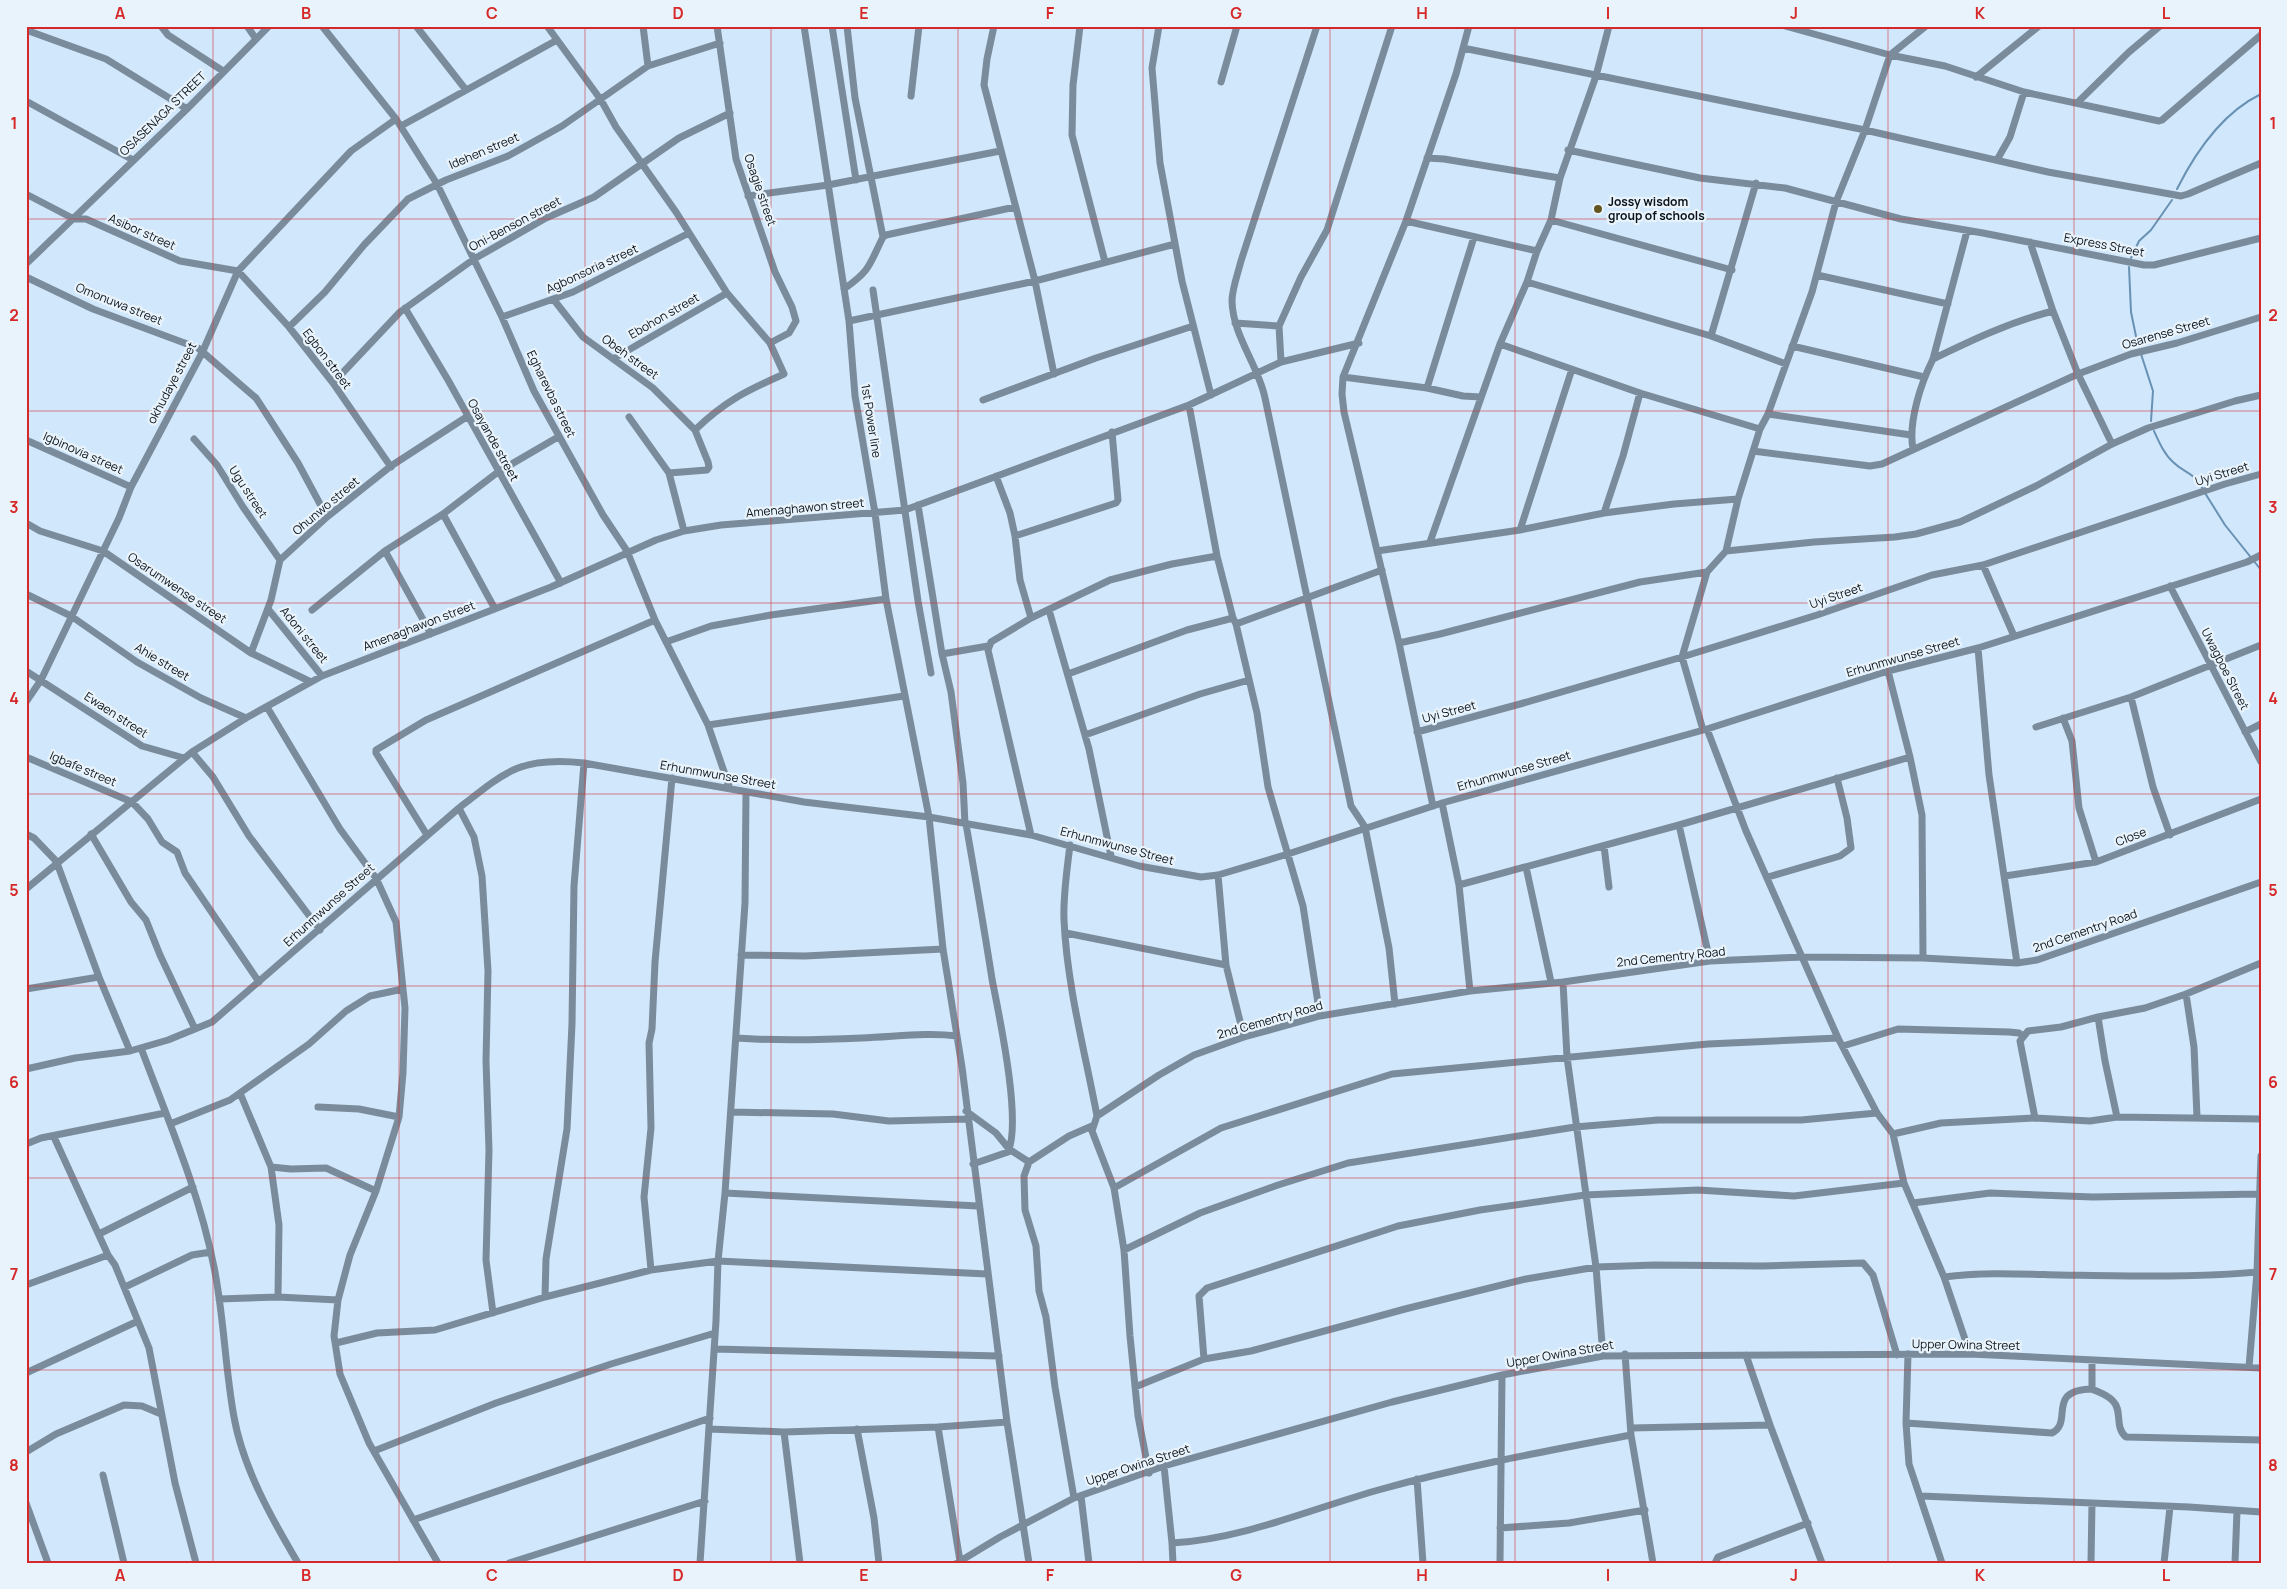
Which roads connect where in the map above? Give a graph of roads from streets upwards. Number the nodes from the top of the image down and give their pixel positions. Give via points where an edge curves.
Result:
1 (162, 26) edge
2 (247, 26) edge
3 (269, 26) edge
4 (322, 26) edge
5 (416, 26) edge
6 (547, 26) edge
7 (643, 26) edge
8 (718, 26) edge
9 (804, 26) edge
10 (832, 26) edge
11 (847, 26) edge
12 (919, 26) edge
13 (994, 26) edge
14 (1080, 26) edge
15 (1159, 26) edge
16 (1237, 26) edge
17 (1316, 26) edge
18 (1392, 26) edge
19 (1469, 26) edge
20 (1609, 26) edge
21 (1785, 26) edge
22 (1926, 26) edge
23 (2040, 26) edge
24 (2160, 26) edge
25 (26, 30) edge
26 (2261, 35) edge
27 (256, 39) junction
28 (557, 40) junction
29 (720, 43) junction
30 (1463, 48) junction
31 (1890, 55) junction
32 (648, 66) junction
33 (223, 71) junction
34 (1596, 76) junction
35 (1976, 77) junction
36 (1221, 82) dead end
37 (466, 90) junction
38 (2024, 92) junction
39 (910, 96) dead end
40 (601, 100) junction
41 (26, 101) edge
42 (2076, 104) junction
43 (187, 109) junction
44 (730, 114) junction
45 (396, 119) junction
46 (401, 126) junction
47 (1865, 130) junction
48 (1568, 150) junction
49 (1000, 151) junction
50 (1428, 158) junction
51 (133, 160) junction
52 (1997, 160) junction
53 (641, 163) junction
54 (2261, 163) edge
55 (869, 177) junction
56 (1560, 178) junction
57 (856, 180) junction
58 (1756, 183) junction
59 (437, 184) junction
60 (828, 186) junction
61 (26, 194) edge
62 (748, 196) junction
63 (1836, 202) junction
64 (1015, 207) junction
65 (74, 219) junction
66 (1552, 220) junction
67 (1406, 221) junction
68 (1967, 231) junction
69 (688, 233) junction
70 (882, 237) junction
71 (1474, 237) junction
72 (2261, 238) edge
73 (2030, 242) junction
74 (1175, 244) junction
75 (1536, 252) junction
76 (474, 259) junction
77 (1105, 262) junction
78 (26, 264) edge
79 (1732, 270) junction
80 (238, 271) junction
81 (1817, 275) junction
82 (26, 277) edge
83 (1035, 281) junction
84 (1527, 282) junction
85 (844, 289) junction
86 (873, 290) dead end
87 (727, 293) junction
88 (554, 300) junction
89 (1948, 304) junction
90 (405, 308) junction
91 (2053, 311) junction
92 (877, 315) junction
93 (502, 317) junction
94 (2261, 317) edge
95 (849, 321) junction
96 (1235, 323) junction
97 (1193, 326) junction
98 (1279, 326) junction
99 (289, 327) junction
100 (1711, 336) junction
101 (770, 343) junction
102 (1359, 343) junction
103 (1500, 344) junction
104 (1792, 346) junction
105 (202, 353) junction
106 (613, 358) junction
107 (1933, 359) junction
108 (1280, 362) junction
109 (1786, 364) junction
110 (1572, 369) junction
111 (1054, 374) junction
112 (1258, 374) junction
113 (2078, 374) junction
114 (1924, 377) junction
115 (1344, 378) junction
116 (332, 383) junction
117 (1427, 388) junction
118 (1640, 393) junction
119 (1210, 395) junction
120 (2261, 395) edge
121 (1481, 397) junction
122 (983, 400) dead end
123 (1189, 405) junction
124 (1768, 414) junction
125 (468, 416) junction
126 (629, 417) dead end
127 (1760, 429) junction
128 (695, 430) junction
129 (1112, 432) junction
130 (1911, 435) junction
131 (558, 436) junction
132 (194, 439) dead end
133 (26, 440) edge
134 (2112, 444) junction
135 (1913, 449) junction
136 (1752, 451) junction
137 (391, 467) junction
138 (498, 472) junction
139 (669, 473) junction
140 (2261, 474) edge
141 (996, 476) junction
142 (131, 486) junction
143 (1738, 500) junction
144 (918, 505) junction
145 (905, 510) junction
146 (875, 513) junction
147 (1604, 513) junction
148 (443, 514) junction
149 (327, 517) junction
150 (26, 523) edge
151 (1520, 530) junction
152 (684, 531) junction
153 (1015, 536) junction
154 (1430, 542) junction
155 (103, 551) junction
156 (385, 551) junction
157 (627, 551) junction
158 (1377, 551) junction
159 (1726, 551) junction
160 (1217, 556) junction
161 (2258, 557) edge
162 (280, 560) junction
163 (1983, 566) junction
164 (1382, 570) junction
165 (1707, 572) junction
166 (561, 583) junction
167 (2170, 586) junction
168 (26, 594) edge
169 (1307, 597) junction
170 (886, 599) junction
171 (268, 609) junction
172 (495, 609) junction
173 (312, 610) dead end
174 (1049, 610) junction
175 (71, 616) junction
176 (1031, 618) junction
177 (655, 620) junction
178 (1234, 621) junction
179 (431, 634) junction
180 (2014, 636) junction
181 (666, 642) junction
182 (1399, 643) junction
183 (2261, 645) edge
184 (988, 646) junction
185 (1978, 648) junction
186 (251, 653) junction
187 (942, 654) junction
188 (1682, 657) junction
189 (2208, 664) junction
190 (26, 671) edge
191 (1888, 672) junction
192 (931, 673) dead end
193 (1068, 674) junction
194 (322, 676) junction
195 (41, 680) junction
196 (1249, 680) junction
197 (311, 682) junction
198 (904, 696) junction
199 (2131, 697) junction
200 (26, 702) edge
201 (267, 707) junction
202 (246, 718) junction
203 (2063, 718) junction
204 (2261, 724) edge
205 (708, 725) junction
206 (2036, 727) dead end
207 (1705, 729) junction
208 (1417, 732) junction
209 (2244, 732) junction
210 (1085, 735) junction
211 (192, 752) junction
212 (26, 756) edge
213 (1910, 757) junction
214 (184, 758) junction
215 (2261, 762) edge
216 (584, 763) junction
217 (672, 778) junction
218 (1837, 778) junction
219 (730, 789) junction
220 (746, 792) junction
221 (2261, 799) edge
222 (132, 802) junction
223 (1442, 803) junction
224 (1433, 806) junction
225 (459, 808) junction
226 (1738, 808) junction
227 (929, 817) junction
228 (966, 824) junction
229 (1679, 825) junction
230 (1365, 827) junction
231 (26, 834) edge
232 (91, 834) junction
233 (427, 835) junction
234 (1031, 835) junction
235 (2170, 835) junction
236 (1070, 845) junction
237 (1604, 846) junction
238 (1288, 854) junction
239 (1111, 856) junction
240 (2096, 862) junction
241 (58, 863) junction
242 (1526, 867) junction
243 (1218, 875) junction
244 (2005, 876) junction
245 (1768, 877) junction
246 (376, 878) junction
247 (2261, 882) edge
248 (1459, 885) junction
249 (1608, 887) dead end
250 (26, 888) edge
251 (320, 930) junction
252 (1066, 933) junction
253 (943, 949) junction
254 (741, 955) junction
255 (1804, 957) junction
256 (1923, 958) junction
257 (1710, 961) junction
258 (2017, 963) junction
259 (2261, 963) edge
260 (1226, 965) junction
261 (99, 977) junction
262 (259, 982) junction
263 (1550, 982) junction
264 (1563, 982) junction
265 (26, 989) edge
266 (403, 989) junction
267 (1470, 991) junction
268 (2186, 994) junction
269 (1395, 1004) junction
270 (1320, 1016) junction
271 (2098, 1017) junction
272 (195, 1029) junction
273 (957, 1036) junction
274 (2023, 1036) junction
275 (1244, 1037) junction
276 (736, 1038) junction
277 (1838, 1038) junction
278 (1843, 1046) junction
279 (140, 1048) junction
280 (130, 1051) junction
281 (1567, 1056) junction
282 (26, 1069) edge
283 (240, 1093) junction
284 (318, 1107) dead end
285 (730, 1112) junction
286 (165, 1113) junction
287 (1877, 1113) junction
288 (966, 1115) junction
289 (1097, 1116) junction
290 (399, 1117) junction
291 (2117, 1117) junction
292 (2197, 1117) junction
293 (2035, 1118) junction
294 (2261, 1119) edge
295 (170, 1124) junction
296 (1092, 1126) junction
297 (1575, 1127) junction
298 (1893, 1134) junction
299 (54, 1137) junction
300 (26, 1144) edge
301 (1009, 1149) junction
302 (2261, 1156) edge
303 (1028, 1162) junction
304 (973, 1164) junction
305 (271, 1167) junction
306 (1904, 1183) junction
307 (193, 1187) junction
308 (1114, 1188) junction
309 (376, 1191) junction
310 (725, 1193) junction
311 (2258, 1194) junction
312 (1585, 1196) junction
313 (1913, 1203) junction
314 (978, 1206) junction
315 (98, 1234) junction
316 (1124, 1250) junction
317 (211, 1252) junction
318 (108, 1255) junction
319 (718, 1261) junction
320 (1596, 1267) junction
321 (651, 1270) junction
322 (2257, 1272) junction
323 (988, 1274) junction
324 (1944, 1277) junction
325 (26, 1285) edge
326 (125, 1287) junction
327 (278, 1297) junction
328 (545, 1297) junction
329 (219, 1299) junction
330 (338, 1300) junction
331 (493, 1313) junction
332 (138, 1321) junction
333 (2257, 1321) edge
334 (715, 1333) junction
335 (336, 1343) junction
336 (714, 1349) junction
337 (1624, 1354) junction
338 (1746, 1354) junction
339 (1897, 1354) junction
340 (1908, 1354) junction
341 (1970, 1354) junction
342 (999, 1356) junction
343 (1604, 1356) junction
344 (1204, 1359) junction
345 (2092, 1360) junction
346 (2249, 1367) junction
347 (2261, 1368) edge
348 (26, 1373) edge
349 (1502, 1375) junction
350 (1135, 1387) junction
351 (2092, 1388) junction
352 (162, 1414) junction
353 (710, 1418) junction
354 (1006, 1422) junction
355 (1906, 1423) junction
356 (1770, 1425) junction
357 (938, 1427) junction
358 (710, 1429) junction
359 (857, 1429) junction
360 (1631, 1431) junction
361 (784, 1432) junction
362 (2261, 1440) edge
363 (374, 1450) junction
364 (26, 1452) edge
365 (1502, 1459) junction
366 (1164, 1466) junction
367 (1149, 1473) junction
368 (104, 1475) dead end
369 (1417, 1479) junction
370 (1921, 1496) junction
371 (1077, 1497) junction
372 (705, 1501) junction
373 (26, 1503) edge
374 (2092, 1503) junction
375 (2170, 1507) junction
376 (1645, 1510) junction
377 (2237, 1511) junction
378 (2261, 1512) edge
379 (413, 1520) junction
380 (1808, 1523) junction
381 (1023, 1526) junction
382 (1500, 1528) junction
383 (1172, 1543) junction
384 (958, 1562) edge
385 (47, 1563) edge
386 (124, 1563) edge
387 (196, 1563) edge
388 (298, 1563) edge
389 (438, 1563) edge
390 (509, 1563) edge
391 (700, 1563) edge
392 (800, 1563) edge
393 (879, 1563) edge
394 (1029, 1563) edge
395 (1089, 1563) edge
396 (1173, 1563) edge
397 (1423, 1563) edge
398 (1500, 1563) edge
399 (1653, 1563) edge
400 (1715, 1563) edge
401 (1822, 1563) edge
402 (1942, 1563) edge
403 (2091, 1563) edge
404 (2164, 1563) edge
405 (2235, 1563) edge

1 - 33 street via 168,35
2 - 27 street
3 - 27 street, OSASENAGA STREET
4 - 45 street, Egharevba street
5 - 37 street
6 - 28 street
7 - 32 street
8 - 29 street, Osagie street
9 - 60 street, 1st Power line
10 - 57 street
11 - 55 street
12 - 39 street
13 - 49 street via 984,85
14 - 77 street via 1072,85 1072,135
15 - 74 street via 1152,68 1160,163
16 - 36 street
17 - 96 street via 1241,261 1232,300
18 - 98 street via 1327,230
19 - 30 street
20 - 34 street
21 - 31 street
22 - 31 street
23 - 35 street
24 - 42 street
25 - 43 street via 106,59
26 - 42 street via 2162,120
27 - 33 street, OSASENAGA STREET
28 - 37 street
28 - 40 street
29 - 32 street, Idehen street
29 - 44 street, Osagie street
30 - 34 street
30 - 50 street
31 - 35 street via 1945,66
31 - 47 street
32 - 40 street, Idehen street
33 - 43 street, OSASENAGA STREET
34 - 47 street
34 - 48 street
35 - 38 street
37 - 46 street
38 - 42 street
38 - 52 street via 2010,137
40 - 53 street
40 - 59 street, Idehen street via 508,156
41 - 51 street
43 - 51 street, OSASENAGA STREET
44 - 53 street, Oni-Benson street via 679,138
44 - 62 street, Osagie street via 736,159
45 - 46 street, Egharevba street
45 - 80 street, okhudaye street via 351,151
46 - 59 street, Egharevba street
47 - 52 street
47 - 63 street
48 - 56 street
48 - 58 street, Express Street via 1700,178
49 - 55 street
49 - 64 street
50 - 56 street
50 - 67 street
51 - 65 street, OSASENAGA STREET
52 - 54 street via 2180,196
53 - 69 street
53 - 76 street, Oni-Benson street via 594,197 546,218
55 - 57 street
55 - 70 street
56 - 66 street
57 - 60 street
58 - 63 street, Express Street
58 - 79 street
59 - 76 street, Egharevba street
59 - 99 street, Idehen street via 408,199 325,292
60 - 62 street
60 - 85 street, 1st Power line
61 - 65 street, Asibor street
62 - 101 street, Osagie street via 796,321 789,332
63 - 68 street, Express Street via 1901,219
63 - 81 street
64 - 70 street
64 - 83 street
65 - 78 street, OSASENAGA STREET
65 - 80 street, Asibor street via 86,219 180,261
66 - 75 street
66 - 79 street
67 - 71 street
67 - 102 street
68 - 73 street, Express Street
68 - 89 street
69 - 87 street
69 - 88 street, Agbonsoria street
70 - 85 street via 872,264
71 - 75 street
71 - 117 street
72 - 73 street, Express Street via 2154,265
73 - 91 street
74 - 77 street
74 - 97 street
75 - 84 street
76 - 90 street, Oni-Benson street
76 - 93 street, Egharevba street
77 - 83 street
79 - 100 street
80 - 99 street, Egbon street
80 - 105 street, okhudaye street
81 - 89 street
81 - 104 street
82 - 105 street, Omonuwa street via 93,308 193,345
83 - 92 street
83 - 111 street
84 - 100 street
84 - 103 street
85 - 95 street, 1st Power line
86 - 92 street
87 - 101 street
87 - 106 street, Ebohon street
88 - 93 street, Agbonsoria street
88 - 106 street, Obeh street via 583,337
89 - 107 street
90 - 116 street, Oni-Benson street
90 - 125 street, Osayande street
91 - 107 street via 1996,329
91 - 113 street
92 - 95 street
92 - 145 street
93 - 131 street, Egharevba street via 534,391
94 - 113 street, Osarense Street via 2130,354
95 - 146 street, 1st Power line via 855,396
96 - 98 street
96 - 112 street
97 - 111 street
97 - 119 street
98 - 108 street
99 - 116 street, Egbon street
100 - 109 street
101 - 128 street via 784,374 741,393
102 - 108 street, Amenaghawon street
102 - 115 street
103 - 110 street
103 - 121 street
104 - 109 street
104 - 114 street
105 - 142 street, okhudaye street
105 - 149 street, Omonuwa street via 256,398 298,463
106 - 128 street, Obeh street via 653,388
107 - 114 street
108 - 112 street, Amenaghawon street
109 - 124 street
110 - 118 street
110 - 151 street
111 - 122 street
112 - 119 street, Amenaghawon street
112 - 169 street
113 - 134 street
113 - 135 street, Osarense Street
114 - 130 street
115 - 117 street
115 - 158 street via 1344,412
116 - 137 street, Egbon street
117 - 121 street
118 - 127 street
118 - 147 street
119 - 123 street, Amenaghawon street
120 - 134 street via 2171,420
121 - 154 street
123 - 129 street, Amenaghawon street
123 - 160 street
124 - 127 street
124 - 130 street
125 - 137 street, Ohunwo street
125 - 138 street, Osayande street
126 - 139 street
127 - 136 street
128 - 139 street, Obeh street via 709,467 707,470
129 - 141 street, Amenaghawon street
129 - 153 street via 1116,503
130 - 135 street
131 - 138 street
131 - 157 street, Egharevba street
132 - 162 street, Ugu street via 217,464
133 - 142 street, Igbinovia street
134 - 159 street via 2036,486 1960,522 1895,537
135 - 136 street, Osarense Street via 1882,464 1870,466
136 - 143 street
137 - 149 street, Ohunwo street
138 - 148 street
138 - 166 street, Osayande street
139 - 152 street
140 - 163 street, Uyi Street
141 - 144 street, Amenaghawon street
141 - 153 street
142 - 155 street, okhudaye street
143 - 147 street
143 - 159 street
144 - 145 street, Amenaghawon street
144 - 187 street
145 - 146 street, Amenaghawon street
145 - 192 street
146 - 152 street, Amenaghawon street via 721,525
146 - 170 street, 1st Power line
147 - 151 street
148 - 156 street
148 - 172 street
149 - 162 street, Ohunwo street
150 - 155 street, Osarumwense street via 40,531
151 - 154 street
152 - 157 street, Amenaghawon street
153 - 176 street via 1020,580
154 - 158 street
155 - 175 street, okhudaye street
155 - 186 street, Osarumwense street
156 - 173 street
156 - 179 street
157 - 166 street, Amenaghawon street
157 - 177 street, Egharevba street
158 - 164 street
159 - 165 street
160 - 174 street via 1110,580
160 - 178 street
161 - 167 street, Erhunmwunse Street
162 - 171 street
163 - 180 street
163 - 188 street, Uyi Street via 1932,575
164 - 169 street
164 - 182 street
165 - 182 street via 1640,582
165 - 188 street
166 - 172 street, Amenaghawon street
167 - 180 street, Erhunmwunse Street
167 - 189 street, Uwagboe Street
168 - 175 street, Ahie street
169 - 178 street
169 - 230 street via 1351,806
170 - 181 street via 771,614 710,626
170 - 198 street, 1st Power line
171 - 186 street
171 - 194 street, Adoni street
172 - 179 street, Amenaghawon street
174 - 176 street
174 - 193 street
175 - 195 street, okhudaye street
175 - 202 street, Ahie street via 137,662 201,698
176 - 184 street
177 - 181 street, Egharevba street
177 - 233 street via 426,720 376,750
178 - 193 street via 1187,630
178 - 196 street
179 - 194 street, Amenaghawon street
180 - 185 street, Erhunmwunse Street
181 - 205 street, Egharevba street
182 - 208 street
183 - 189 street
184 - 187 street
184 - 234 street
185 - 191 street, Erhunmwunse Street
185 - 244 street via 1989,775
186 - 197 street, Osarumwense street
187 - 228 street via 951,692
188 - 207 street
188 - 208 street, Uyi Street
189 - 199 street
189 - 209 street, Uwagboe Street
190 - 195 street, Ewaen street
191 - 207 street, Erhunmwunse Street
191 - 213 street
193 - 210 street
194 - 197 street, Amenaghawon street
195 - 200 street, okhudaye street
195 - 214 street, Ewaen street via 142,746
196 - 210 street
196 - 238 street via 1268,787
197 - 201 street, Amenaghawon street
198 - 205 street
198 - 227 street, 1st Power line
199 - 203 street
199 - 235 street via 2153,787
201 - 202 street, Amenaghawon street
201 - 246 street via 340,829
202 - 211 street, Amenaghawon street
203 - 206 street
203 - 240 street via 2072,742 2079,808
204 - 209 street
205 - 219 street, Egharevba street
207 - 223 street, Erhunmwunse Street
207 - 226 street
208 - 224 street
209 - 215 street, Uwagboe Street
210 - 239 street
211 - 214 street, Amenaghawon street
211 - 251 street via 213,777 249,836
212 - 222 street, Igbafe street
213 - 218 street
213 - 256 street via 1922,815
214 - 222 street, Amenaghawon street
216 - 217 street, Erhunmwunse Street
216 - 225 street, Erhunmwunse Street via 534,762 489,784
216 - 328 street via 574,886 567,1128 546,1259
217 - 219 street, Erhunmwunse Street
217 - 321 street via 649,1044 650,1128 644,1197
218 - 226 street
218 - 245 street via 1851,848 1840,856
219 - 220 street, Erhunmwunse Street
220 - 227 street, Erhunmwunse Street
220 - 254 street
221 - 235 street, Close
222 - 232 street, Amenaghawon street
222 - 262 street via 148,819 162,842 178,852 185,873
223 - 224 street, Erhunmwunse Street
223 - 248 street
224 - 230 street, Erhunmwunse Street
225 - 233 street, Erhunmwunse Street
225 - 331 street via 474,837 482,876 488,961 486,1260
226 - 229 street
226 - 245 street
227 - 228 street, Erhunmwunse Street
227 - 253 street, 1st Power line
228 - 234 street, Erhunmwunse Street
228 - 301 street via 1010,1093
229 - 237 street
229 - 257 street
230 - 238 street, Erhunmwunse Street
230 - 269 street via 1389,948
231 - 241 street
232 - 241 street, Amenaghawon street
232 - 272 street via 131,902 146,920
233 - 246 street, Erhunmwunse Street
234 - 236 street, Erhunmwunse Street
235 - 240 street, Close
236 - 239 street, Erhunmwunse Street
236 - 252 street via 1065,886
237 - 242 street
237 - 249 street
238 - 243 street, Erhunmwunse Street
238 - 270 street via 1304,906
239 - 243 street, Erhunmwunse Street via 1139,866 1194,877
240 - 244 street, Close
241 - 250 street, Amenaghawon street
241 - 261 street
242 - 248 street
242 - 263 street
243 - 260 street
244 - 258 street
245 - 255 street
246 - 251 street, Erhunmwunse Street
246 - 266 street via 396,922
247 - 258 street, 2nd Cementry Road via 2044,958
248 - 267 street
251 - 262 street, Erhunmwunse Street
252 - 260 street
252 - 289 street
253 - 254 street via 805,956
253 - 273 street, 1st Power line
254 - 276 street
255 - 256 street, 2nd Cementry Road
255 - 257 street, 2nd Cementry Road
255 - 277 street
256 - 258 street, 2nd Cementry Road
257 - 264 street, 2nd Cementry Road
259 - 268 street
260 - 275 street
261 - 265 street
261 - 280 street
262 - 272 street, Erhunmwunse Street via 212,1022
263 - 264 street, 2nd Cementry Road
263 - 267 street, 2nd Cementry Road
264 - 281 street
266 - 283 street via 370,996 346,1011 309,1044
266 - 290 street via 404,1072
267 - 269 street, 2nd Cementry Road
268 - 271 street via 2145,1008
268 - 292 street via 2194,1047
269 - 270 street, 2nd Cementry Road
270 - 275 street, 2nd Cementry Road
271 - 274 street via 2028,1032
271 - 291 street
272 - 279 street, Erhunmwunse Street
273 - 276 street via 936,1033 826,1040
273 - 288 street, 1st Power line
274 - 278 street via 2009,1032 1898,1029
274 - 293 street via 2020,1042
275 - 289 street, 2nd Cementry Road via 1194,1055 1159,1074
276 - 285 street
277 - 278 street
277 - 281 street via 1708,1044
278 - 287 street
279 - 280 street, Erhunmwunse Street
279 - 286 street
280 - 282 street, Erhunmwunse Street
281 - 297 street
281 - 308 street via 1392,1074 1221,1128
283 - 295 street
283 - 305 street
284 - 290 street via 359,1109
285 - 288 street via 832,1114 890,1121
285 - 310 street
286 - 295 street
286 - 299 street
287 - 297 street via 1801,1120 1658,1120
287 - 298 street
288 - 301 street via 996,1133
288 - 304 street, 1st Power line
289 - 296 street
290 - 309 street
291 - 292 street
291 - 293 street via 2090,1121
292 - 294 street
293 - 298 street via 1941,1123
295 - 307 street
296 - 303 street via 1069,1136
296 - 308 street
297 - 312 street
297 - 316 street via 1348,1163 1200,1214
298 - 306 street
299 - 300 street
299 - 315 street
301 - 303 street
301 - 304 street via 1000,1156
302 - 311 street
303 - 371 street via 1024,1176 1025,1210 1036,1246 1039,1291 1047,1324 1056,1396
304 - 314 street, 1st Power line
305 - 309 street via 326,1168
305 - 327 street via 279,1225
306 - 312 street via 1794,1196 1698,1190
306 - 313 street
307 - 315 street
307 - 317 street
308 - 316 street
309 - 330 street via 350,1255
310 - 314 street
310 - 319 street
311 - 313 street via 2093,1198 1990,1192
311 - 322 street
312 - 320 street
312 - 344 street via 1480,1210 1398,1226 1207,1288 1199,1296
313 - 324 street
314 - 323 street, 1st Power line
315 - 318 street
316 - 350 street
317 - 326 street via 192,1255
317 - 329 street
318 - 325 street
318 - 326 street
319 - 321 street
319 - 323 street
319 - 334 street
320 - 339 street via 1862,1263 1873,1275
320 - 343 street
320 - 344 street via 1526,1279 1251,1351
321 - 328 street
322 - 324 street via 2213,1276 1987,1274
322 - 333 street
323 - 342 street, 1st Power line
324 - 341 street
326 - 332 street
327 - 329 street
327 - 330 street
328 - 331 street
329 - 388 street via 239,1436 247,1462 279,1531
330 - 335 street
331 - 335 street via 435,1330 377,1333
332 - 348 street
332 - 352 street via 149,1348
333 - 346 street
334 - 336 street
334 - 363 street via 496,1402
335 - 363 street via 340,1374
336 - 342 street
336 - 353 street
337 - 338 street, Upper Owina Street
337 - 343 street, Upper Owina Street
337 - 360 street
338 - 339 street, Upper Owina Street
338 - 356 street
339 - 340 street, Upper Owina Street
340 - 341 street, Upper Owina Street
340 - 355 street
341 - 345 street, Upper Owina Street
342 - 354 street, 1st Power line
343 - 349 street, Upper Owina Street
344 - 350 street
345 - 346 street, Upper Owina Street
345 - 351 street
346 - 347 street, Upper Owina Street
349 - 365 street
349 - 366 street, Upper Owina Street via 1392,1402
350 - 367 street
351 - 355 street via 2071,1392 2063,1401 2060,1426 2052,1433
351 - 362 street via 2114,1401 2121,1433 2126,1437
352 - 364 street via 142,1406 124,1406 56,1434
352 - 387 street via 175,1483
353 - 358 street
353 - 379 street
354 - 357 street
354 - 381 street, 1st Power line
355 - 370 street via 1909,1464
356 - 360 street
356 - 380 street
357 - 359 street
357 - 384 street
358 - 361 street
358 - 372 street
359 - 361 street
359 - 393 street
360 - 365 street
360 - 376 street
361 - 392 street
363 - 379 street
365 - 369 street
365 - 382 street
366 - 367 street, Upper Owina Street
366 - 383 street
367 - 371 street, Upper Owina Street
368 - 386 street
369 - 383 street via 1254,1528 1197,1542
369 - 397 street
370 - 374 street
370 - 402 street
371 - 381 street, Upper Owina Street
371 - 395 street
372 - 390 street
372 - 391 street
373 - 385 street
374 - 375 street
374 - 403 street
375 - 377 street
375 - 404 street
376 - 382 street via 1568,1523
376 - 399 street
377 - 378 street
377 - 405 street
379 - 389 street
380 - 400 street via 1718,1557
380 - 401 street
381 - 384 street, Upper Owina Street
381 - 394 street, 1st Power line
382 - 398 street
383 - 396 street

